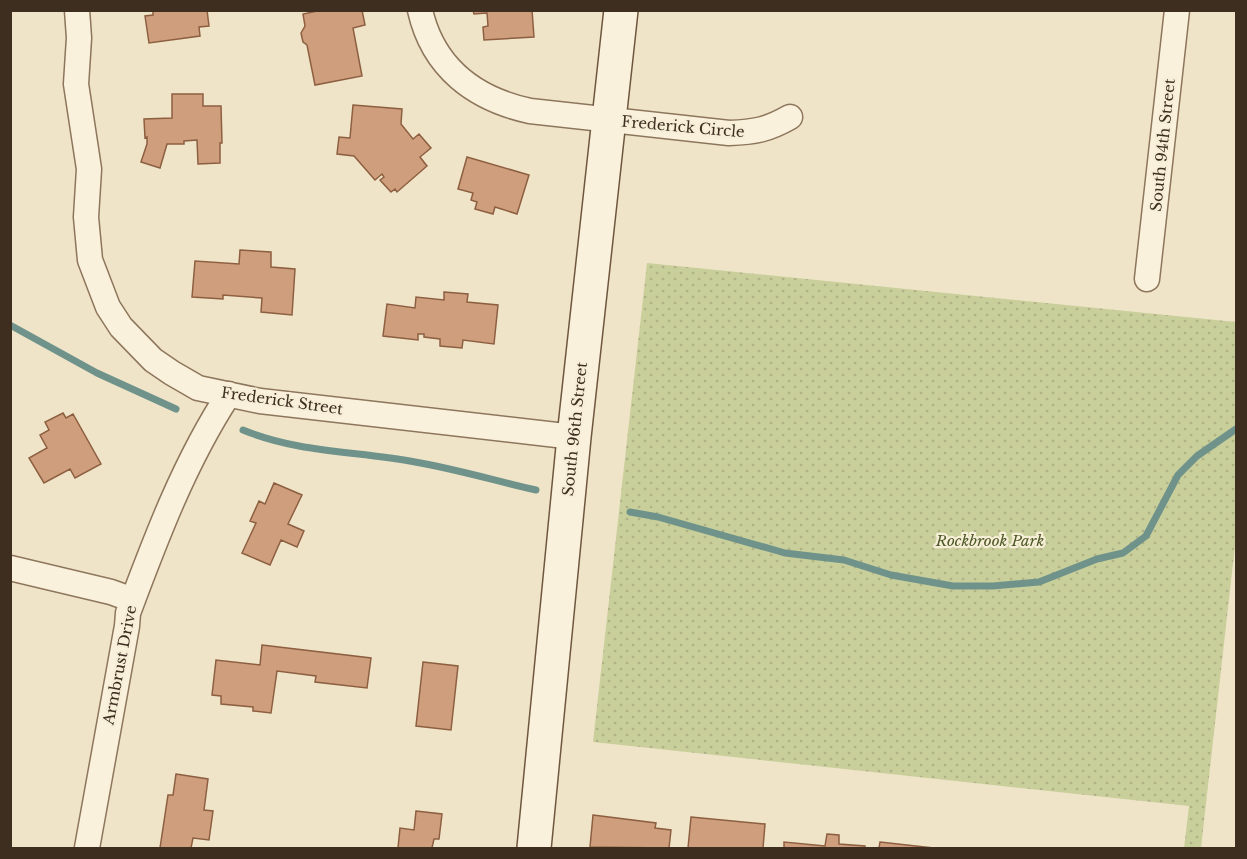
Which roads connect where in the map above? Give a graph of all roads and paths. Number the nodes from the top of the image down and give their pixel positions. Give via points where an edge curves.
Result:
1 (77, 10) edge
2 (420, 10) edge
3 (621, 10) edge
4 (1178, 10) edge
5 (790, 117) dead end
6 (608, 120) junction
7 (1147, 279) dead end
8 (228, 394) junction
9 (573, 437) junction
10 (10, 568) edge
11 (133, 600) junction
12 (87, 849) edge
13 (534, 849) edge

1 - 8 street, Frederick Street via 76,84 89,169 87,237 94,276 121,327 153,360 198,388
2 - 6 street, Frederick Circle via 436,51 453,73 475,91 515,108
3 - 6 street, South 96th Street
4 - 7 street, South 94th Street
5 - 6 street, Frederick Circle via 771,128 729,133
6 - 9 street, South 96th Street
8 - 9 street, Frederick Street
8 - 11 street, Armbrust Drive via 177,491
9 - 13 street, South 96th Street
10 - 11 street
11 - 12 street, Armbrust Drive

